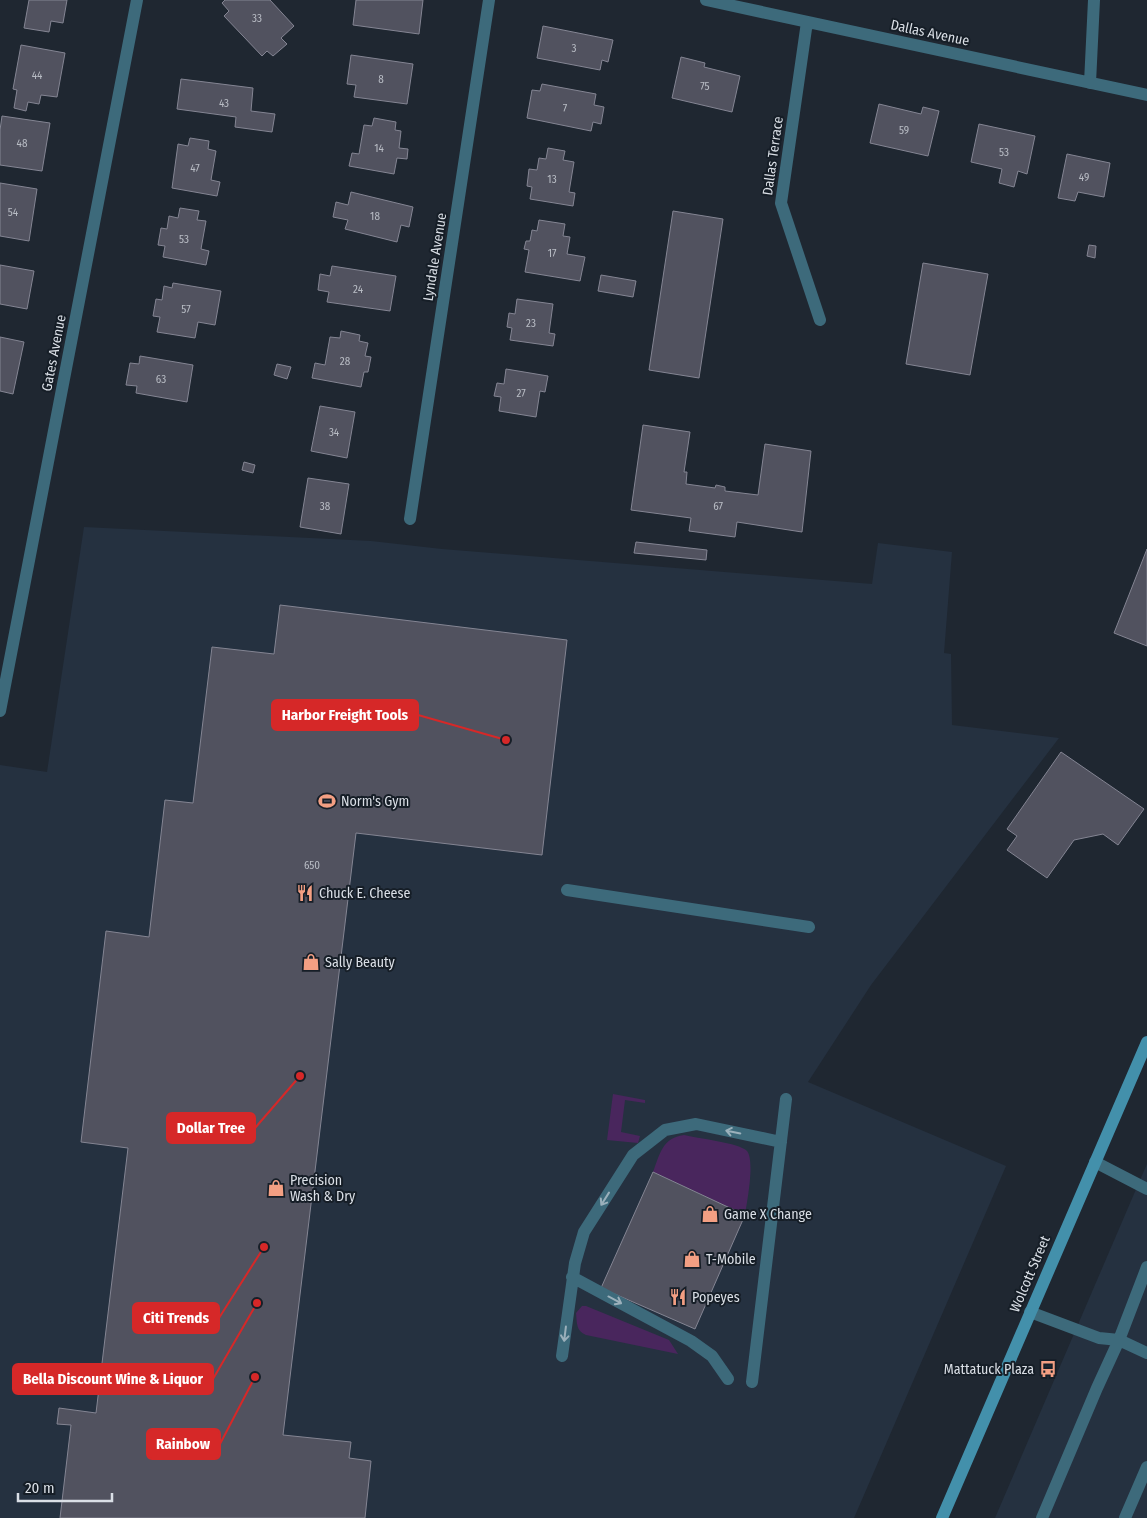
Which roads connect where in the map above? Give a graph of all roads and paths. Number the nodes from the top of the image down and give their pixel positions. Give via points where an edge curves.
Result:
1 (137, 0) edge
2 (489, 0) edge
3 (706, 0) edge
4 (1094, 0) edge
5 (807, 22) junction
6 (1090, 83) junction
7 (1147, 94) edge
8 (820, 320) dead end
9 (410, 519) dead end
10 (0, 711) edge
11 (567, 890) dead end
12 (809, 928) dead end
13 (1147, 1042) edge
14 (786, 1099) dead end
15 (781, 1142) junction
16 (1095, 1162) junction
17 (1147, 1189) edge
18 (1147, 1267) edge
19 (572, 1277) junction
20 (1030, 1312) junction
21 (1119, 1340) junction
22 (1147, 1353) edge
23 (562, 1356) dead end
24 (728, 1379) dead end
25 (752, 1382) dead end
26 (1147, 1467) edge
27 (942, 1518) edge
28 (1042, 1518) edge
29 (1125, 1518) edge

1 - 10 street, Gates Avenue
2 - 9 street, Lyndale Avenue
3 - 5 street, Dallas Avenue
4 - 6 street
5 - 6 street, Dallas Avenue
5 - 8 street, Dallas Terrace via 781,203
6 - 7 street, Dallas Avenue
11 - 12 street
13 - 16 main road, Wolcott Street
14 - 15 street
15 -> 19 street via 696,1124 665,1130 633,1155 584,1232
15 - 25 street
16 - 17 street
16 - 20 main road, Wolcott Street
18 - 21 street
19 -> 23 street
19 -> 24 street via 691,1340 712,1356
20 - 21 street via 1099,1338
20 - 27 main road, Wolcott Street
21 - 22 street
21 - 28 street
26 - 29 street

